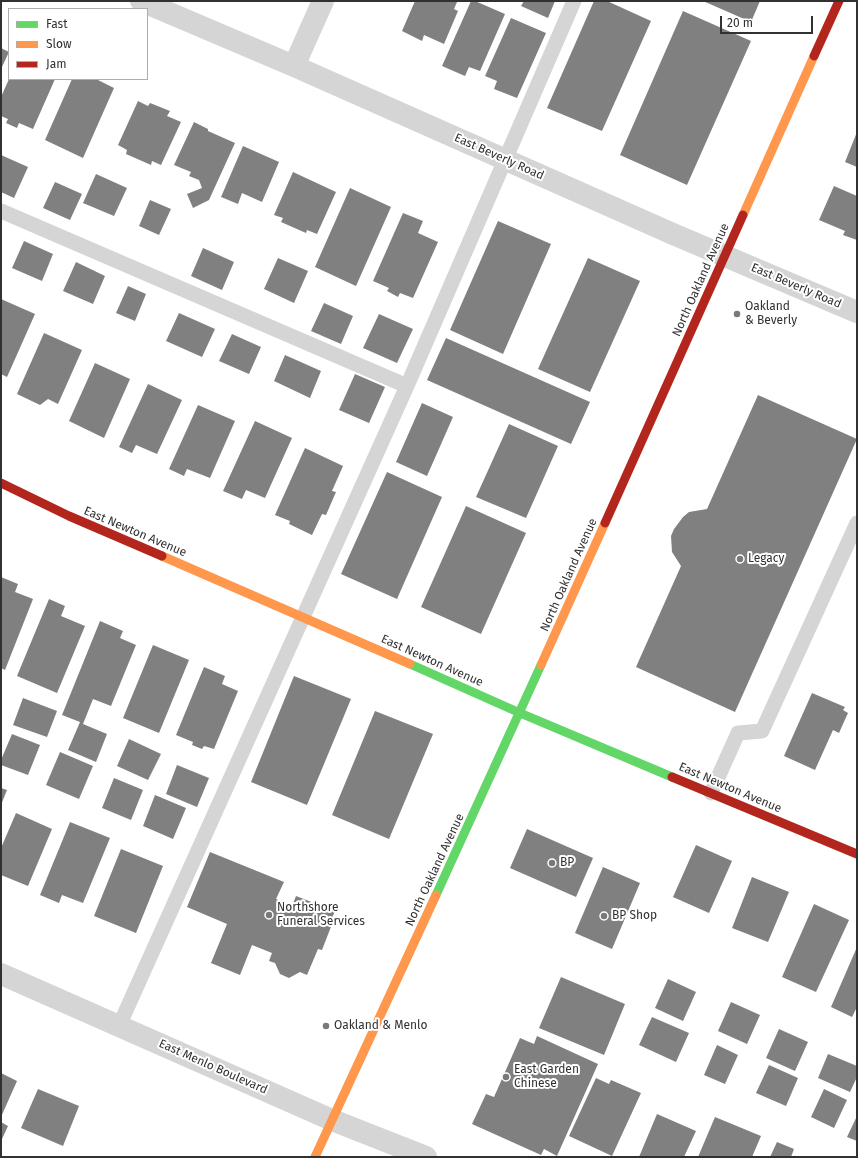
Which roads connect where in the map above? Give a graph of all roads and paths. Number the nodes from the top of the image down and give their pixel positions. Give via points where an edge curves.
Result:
1 (141, 1) edge
2 (323, 1) edge
3 (574, 1) edge
4 (839, 1) edge
5 (294, 66) junction
6 (504, 159) junction
7 (1, 211) edge
8 (725, 256) junction
9 (857, 312) edge
10 (407, 386) junction
11 (1, 483) edge
12 (857, 523) edge
13 (304, 617) junction
14 (520, 713) junction
15 (711, 793) junction
16 (857, 854) edge
17 (1, 974) edge
18 (119, 1026) junction
19 (332, 1120) junction
20 (315, 1157) edge
21 (426, 1157) edge

1 - 5 street, East Beverly Road
2 - 5 street
3 - 6 lane
4 - 8 main road, North Oakland Avenue
5 - 6 street, East Beverly Road
6 - 8 street, East Beverly Road
6 - 10 lane
7 - 10 lane
8 - 9 street, East Beverly Road
8 - 14 main road, North Oakland Avenue
10 - 13 lane
11 - 13 main road, East Newton Avenue via 69,516
12 - 15 lane via 762,731 738,733
13 - 14 main road, East Newton Avenue
13 - 18 lane
14 - 15 main road, East Newton Avenue
14 - 19 main road, North Oakland Avenue
15 - 16 main road, East Newton Avenue
17 - 18 street, East Menlo Boulevard
18 - 19 street, East Menlo Boulevard
19 - 20 main road, North Oakland Avenue
19 - 21 street, East Menlo Boulevard

